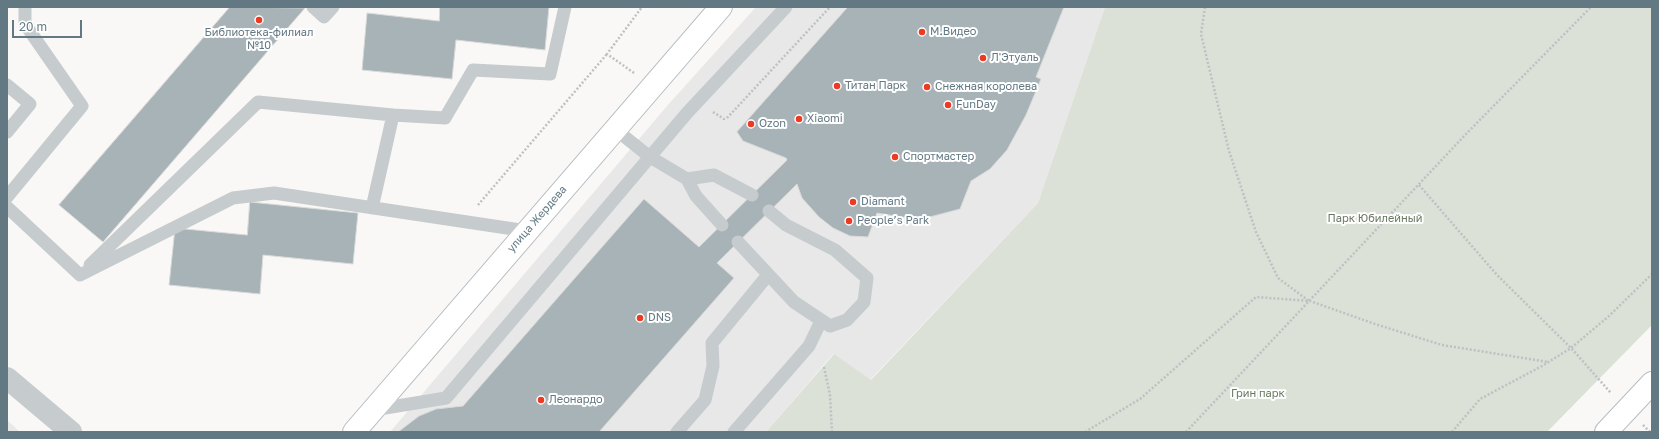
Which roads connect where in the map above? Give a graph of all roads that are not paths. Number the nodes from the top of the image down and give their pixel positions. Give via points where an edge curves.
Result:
1 (25, 7) edge
2 (313, 7) edge
3 (333, 7) edge
4 (564, 7) edge
5 (721, 7) edge
6 (786, 7) edge
7 (7, 85) edge
8 (393, 115) junction
9 (615, 129) junction
10 (7, 132) edge
11 (650, 157) junction
12 (687, 180) junction
13 (752, 195) dead end
14 (7, 197) edge
15 (7, 207) edge
16 (372, 208) junction
17 (769, 211) dead end
18 (722, 225) dead end
19 (527, 231) junction
20 (738, 242) dead end
21 (80, 275) junction
22 (768, 275) junction
23 (821, 321) junction
24 (7, 378) edge
25 (1652, 384) edge
26 (373, 410) junction
27 (71, 432) edge
28 (354, 432) edge
29 (676, 432) edge
30 (734, 432) edge
31 (1606, 432) edge

1 - 14 lane via 25,24 82,106
2 - 3 lane via 324,17
4 - 8 lane via 550,74 473,70 445,118
5 - 9 main road, улица Жердева
6 - 11 lane via 687,113
7 - 10 lane via 30,104
8 - 16 lane
8 - 21 lane via 258,102
9 - 11 lane
9 - 19 main road, улица Жердева
11 - 12 lane
11 - 26 lane via 446,398
12 - 13 lane via 714,175
12 - 18 lane via 696,196
15 - 21 lane
16 - 19 lane
16 - 21 lane via 274,193 233,198
17 - 23 lane via 786,225 835,250 867,278 864,302 847,320 830,326
19 - 26 main road, улица Жердева
20 - 22 lane
22 - 23 lane via 794,302
22 - 29 lane via 712,342 713,366 705,400
23 - 30 lane via 809,346
24 - 27 street
25 - 31 main road
26 - 28 main road, улица Жердева

